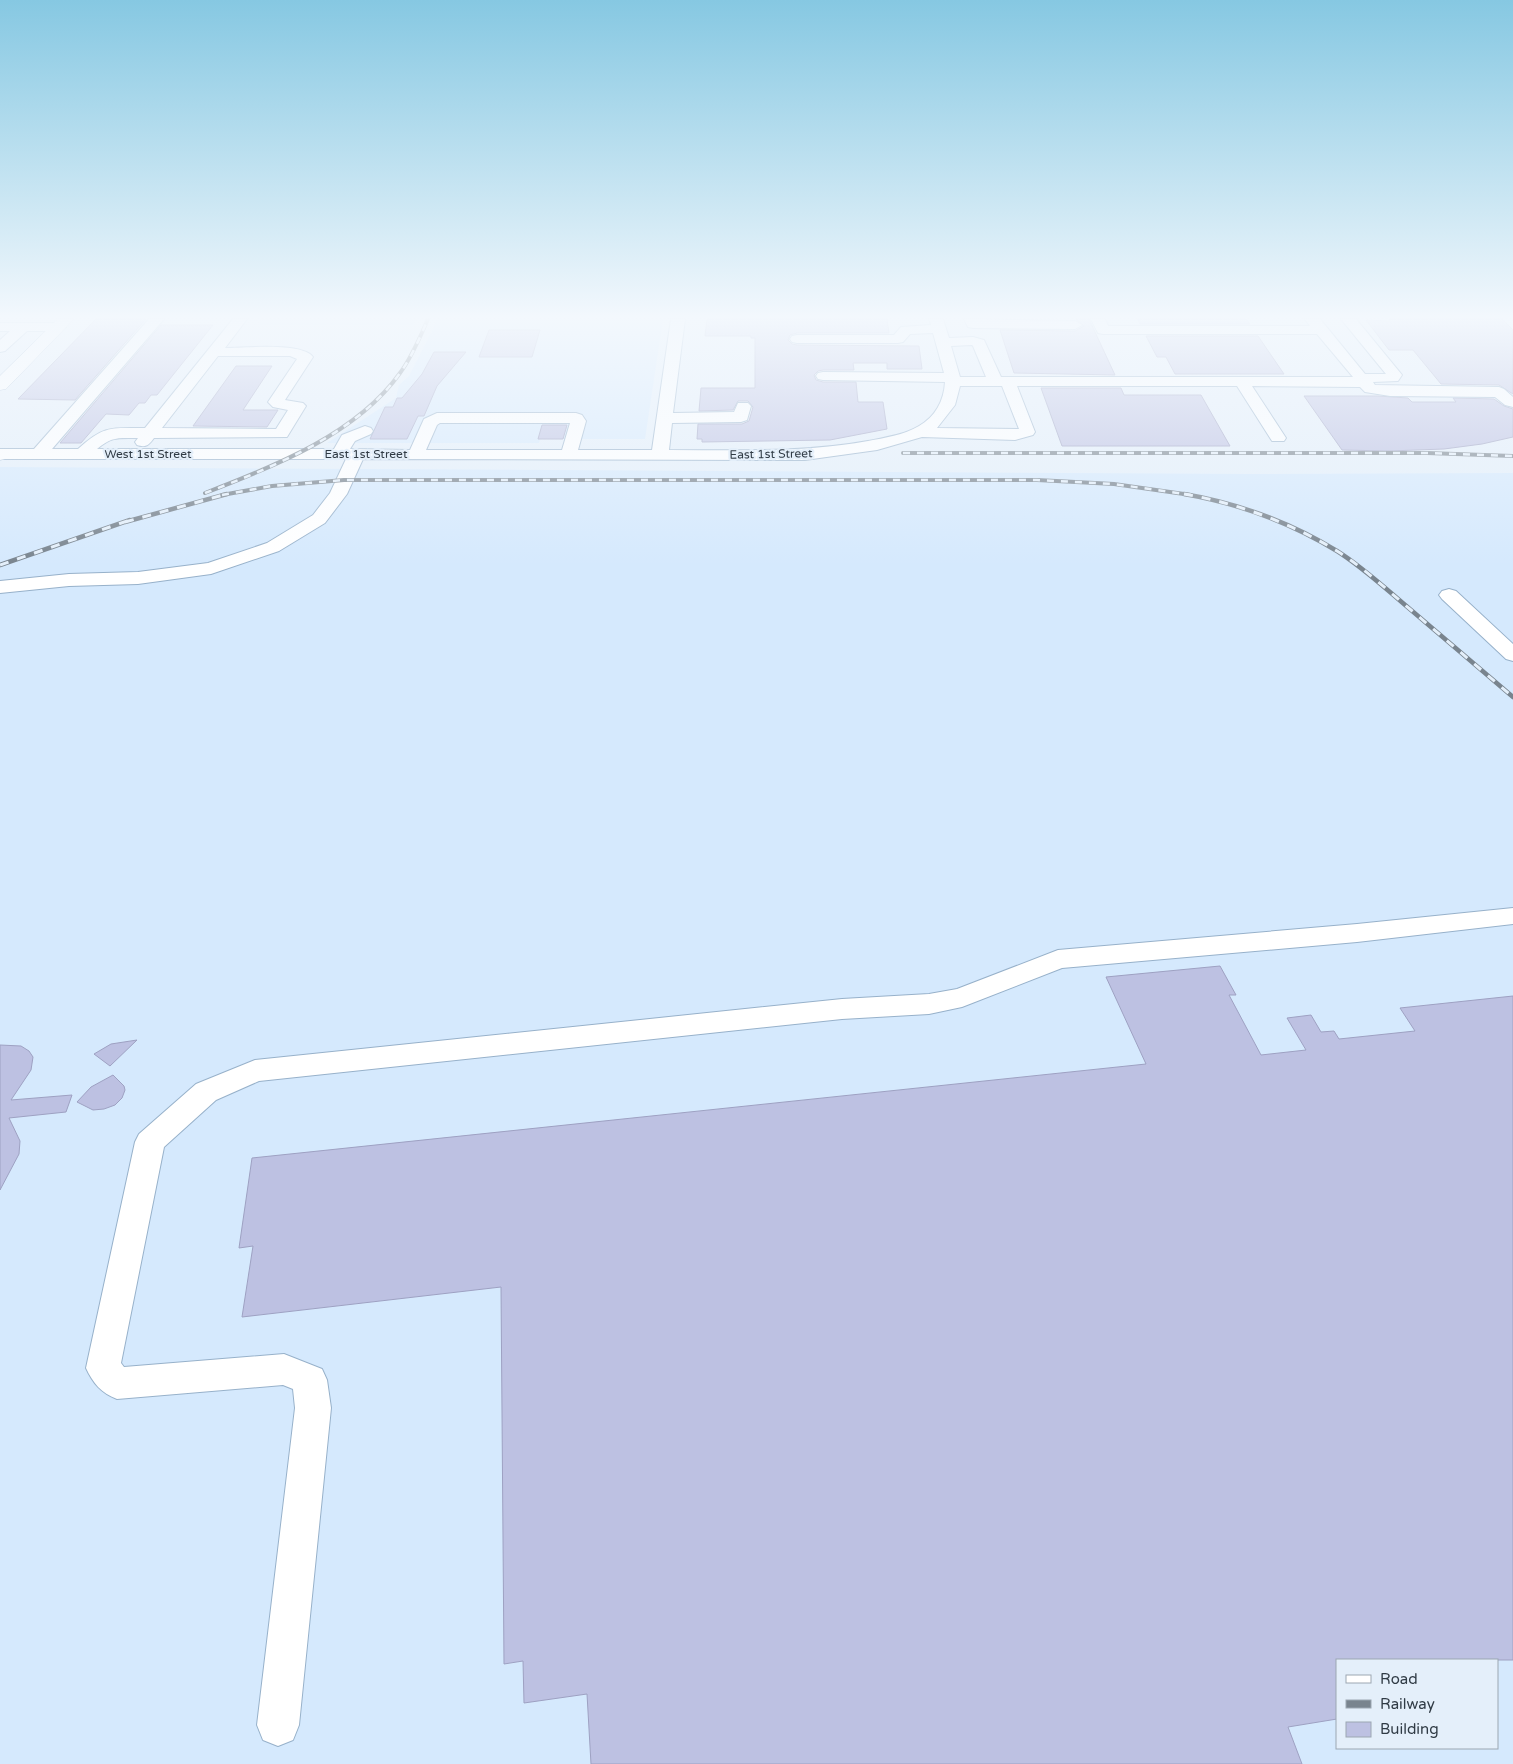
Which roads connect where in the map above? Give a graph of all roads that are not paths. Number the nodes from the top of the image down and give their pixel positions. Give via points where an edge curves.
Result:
1 (85, 401) edge
2 (175, 401) edge
3 (276, 401) edge
4 (666, 401) edge
5 (950, 401) edge
6 (1013, 401) edge
7 (1254, 401) edge
8 (744, 406) dead end
9 (664, 418) junction
10 (365, 431) dead end
11 (919, 432) junction
12 (150, 433) junction
13 (281, 434) junction
14 (1278, 438) dead end
15 (1, 454) edge
16 (39, 454) junction
17 (82, 454) junction
18 (134, 454) junction
19 (271, 454) junction
20 (296, 454) joint
21 (349, 454) junction
22 (416, 454) junction
23 (569, 454) junction
24 (660, 454) junction
25 (0, 587) edge
26 (1513, 636) edge
27 (1513, 655) edge
28 (1513, 916) edge
29 (278, 1725) dead end

1 - 16 street
2 - 12 street
3 - 13 street via 298,406
4 - 9 street
5 - 11 street, East 1st Street via 934,421
6 - 11 street via 1027,428 1027,432 1016,436
7 - 14 street
8 - 9 street via 741,418
9 - 24 street
10 - 21 street via 348,438
11 - 24 street, East 1st Street via 848,450 805,455
12 - 13 street
12 - 17 street via 105,434
12 - 18 street
13 - 19 street
15 - 16 street, West 1st Street
16 - 17 street, West 1st Street
17 - 18 street, West 1st Street
18 - 19 street, West 1st Street
19 - 20 street, West 1st Street
20 - 21 street, East 1st Street
21 - 22 street, East 1st Street
21 - 25 street via 338,494 319,519 273,547 211,568 138,578
22 - 23 street, East 1st Street
22 - 23 street via 430,422 437,418 576,418 578,421
23 - 24 street, East 1st Street
26 - 27 street via 1449,595
28 - 29 street via 1058,959 962,997 930,1004 842,1009 255,1071 206,1092 150,1142 104,1368 117,1383 284,1369 310,1380 313,1408

